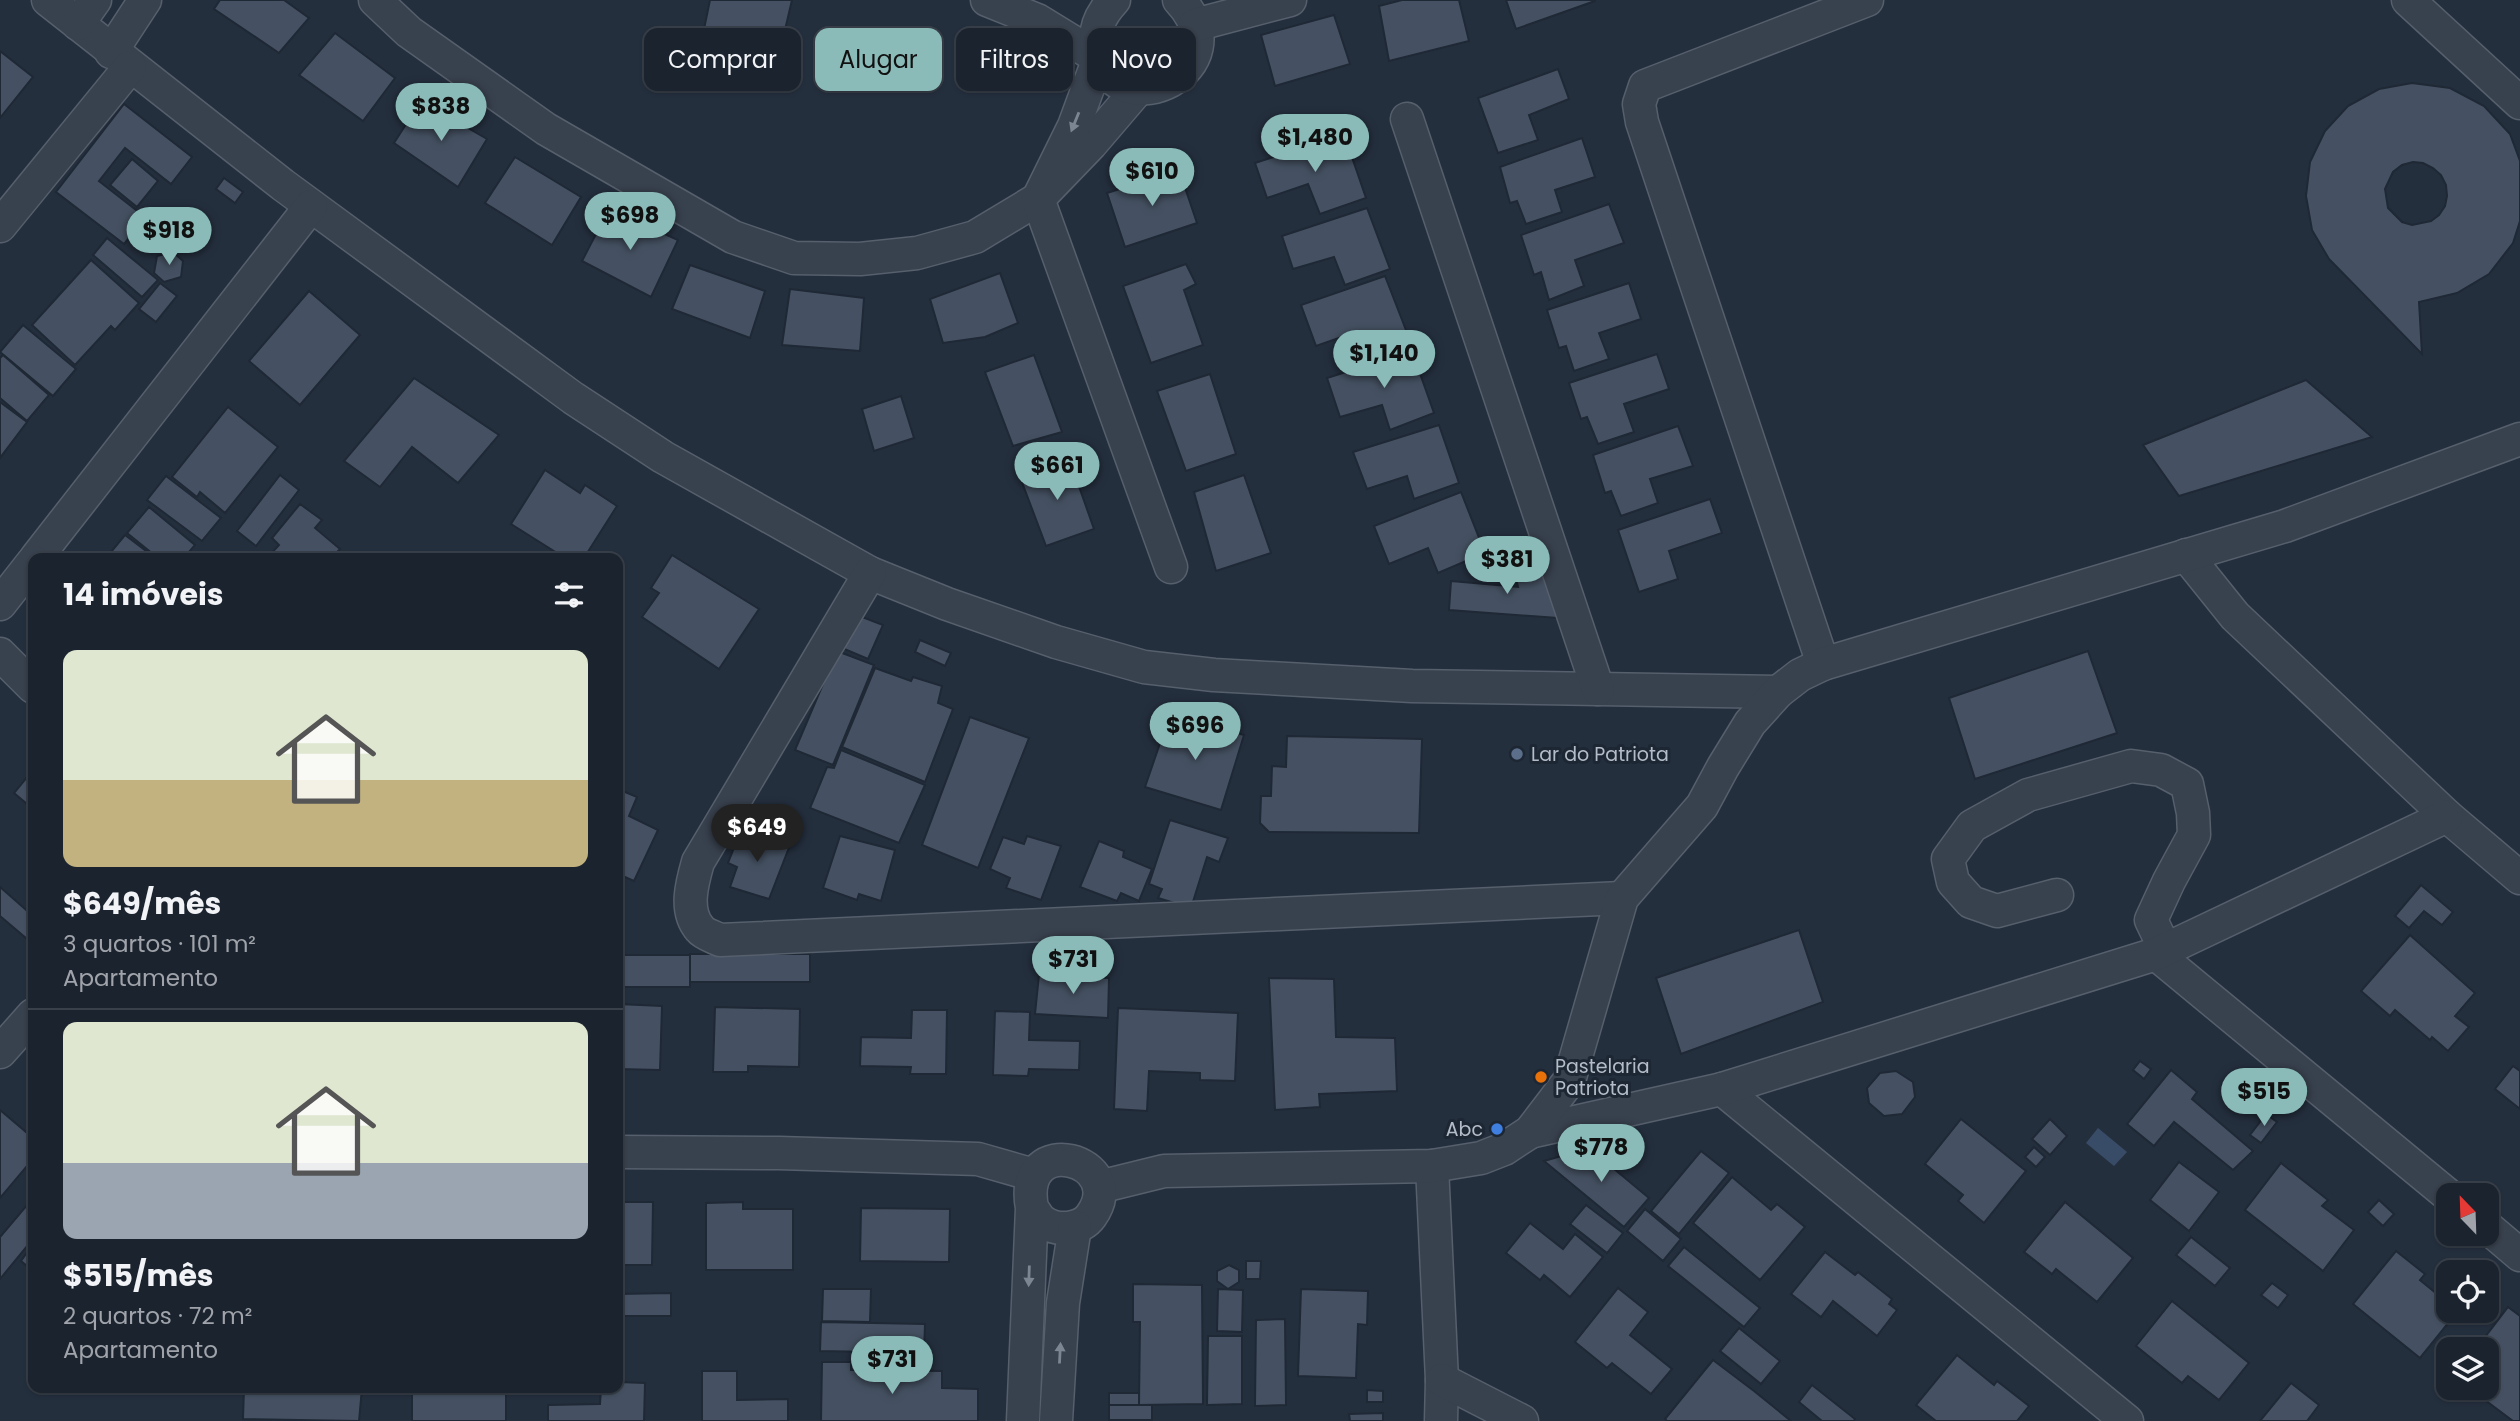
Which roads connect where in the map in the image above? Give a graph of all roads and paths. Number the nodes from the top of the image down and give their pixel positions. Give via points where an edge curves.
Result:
1 (48, 0) edge
2 (145, 0) edge
3 (375, 0) edge
4 (987, 0) edge
5 (1114, 0) edge
6 (1290, 0) edge
7 (1867, 0) edge
8 (2408, 0) edge
9 (86, 12) edge
10 (1187, 12) edge
11 (1097, 28) edge
12 (1087, 51) edge
13 (120, 60) junction
14 (1087, 91) edge
15 (1136, 91) edge
16 (2520, 103) edge
17 (1407, 119) dead end
18 (1038, 199) junction
19 (311, 206) junction
20 (0, 226) edge
21 (2520, 439) edge
22 (40, 553) edge
23 (2186, 555) junction
24 (1171, 568) dead end
25 (28, 569) edge
26 (870, 573) junction
27 (0, 604) edge
28 (0, 653) edge
29 (1823, 664) junction
30 (28, 682) edge
31 (1598, 689) junction
32 (1778, 692) junction
33 (2447, 817) junction
34 (2520, 877) edge
35 (2057, 895) dead end
36 (1622, 898) junction
37 (2161, 951) junction
38 (28, 1020) edge
39 (0, 1052) edge
40 (1722, 1089) junction
41 (1530, 1132) junction
42 (623, 1152) edge
43 (1432, 1166) junction
44 (1034, 1175) junction
45 (2436, 1185) edge
46 (1099, 1188) junction
47 (1032, 1208) junction
48 (1075, 1227) junction
49 (2499, 1237) edge
50 (2520, 1255) edge
51 (1443, 1380) junction
52 (1023, 1421) edge
53 (1056, 1421) edge
54 (1441, 1421) edge
55 (1522, 1421) edge
56 (2127, 1421) edge

1 - 9 street
2 - 13 street
3 - 18 street via 409,32 546,130 733,237 794,258 860,259 917,253 975,237
4 - 12 street via 1037,20
5 - 11 street
6 - 10 street
7 - 29 street via 1645,86 1639,104
8 - 16 street
9 - 13 street
13 - 19 street
13 - 20 street
14 -> 18 street
15 - 18 street
17 - 31 street
18 - 24 street
19 - 22 street
19 - 26 street via 572,398 684,469
21 - 23 street via 2285,526
23 - 29 street
23 - 33 street via 2235,616
25 - 27 street
26 - 31 street via 947,604 1144,667 1214,676 1412,686
26 - 36 street via 698,862 691,884 691,909 700,930 720,940
28 - 30 street
29 - 32 street
31 - 32 street
32 - 36 street via 1750,723 1702,806
33 - 34 street
33 - 37 street
35 - 37 street via 1997,911 1972,902 1953,882 1948,859 1972,826 2028,795 2131,766 2161,770 2187,784 2194,835 2151,920
36 - 41 street via 1569,1082
37 - 40 street
37 - 45 street
38 - 39 street
40 - 41 street
40 - 56 street
41 - 43 street via 1480,1158
42 - 44 street via 978,1159
43 - 46 street via 1164,1171
43 - 51 street
44 - 46 street via 1046,1163 1062,1158 1079,1161 1092,1172
44 - 47 street via 1029,1191
46 - 48 street via 1098,1204 1089,1219
47 - 48 street via 1042,1222 1058,1228
47 -> 52 street
53 -> 48 street via 1063,1303
49 - 50 street
51 - 54 street
51 - 55 street

